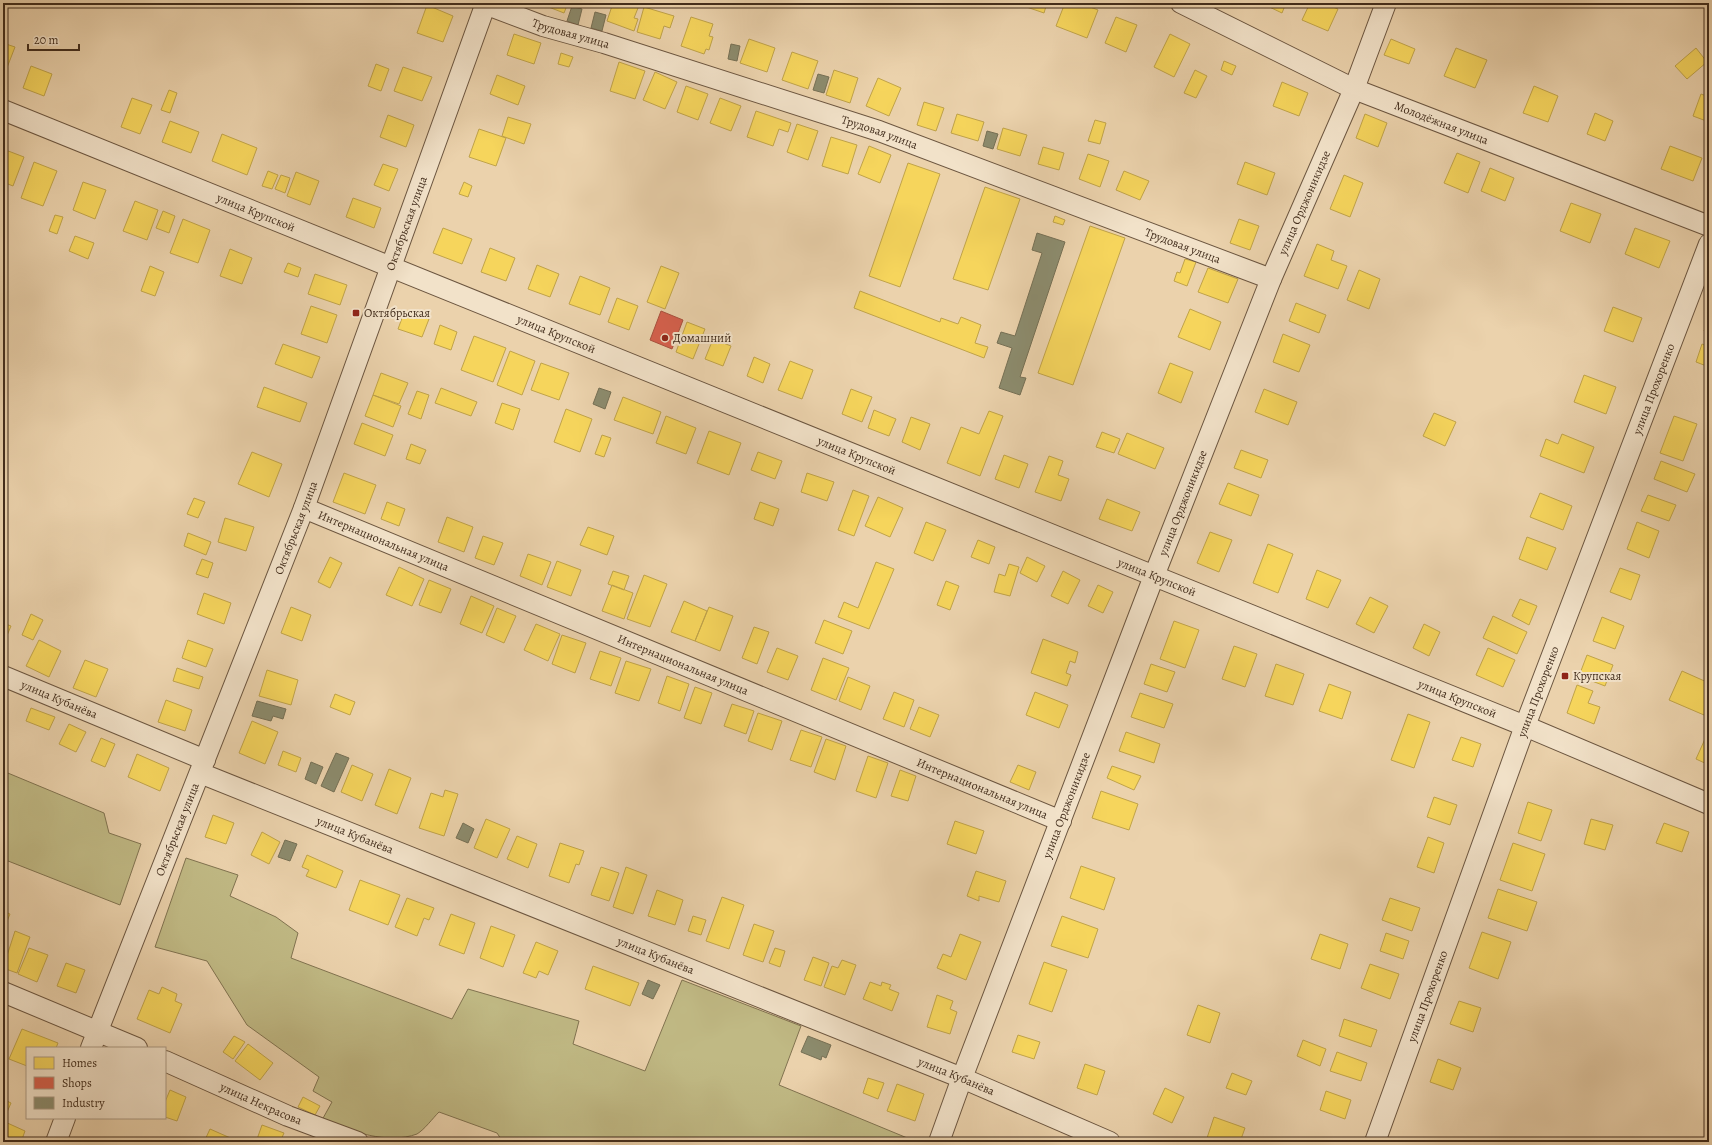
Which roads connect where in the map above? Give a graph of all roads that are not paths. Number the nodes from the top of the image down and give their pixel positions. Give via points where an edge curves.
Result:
1 (1181, 3) edge
2 (1386, 3) edge
3 (484, 4) edge
4 (1354, 89) junction
5 (3, 110) edge
6 (1709, 226) edge
7 (1709, 244) edge
8 (391, 268) junction
9 (1271, 279) junction
10 (304, 508) junction
11 (1154, 576) junction
12 (3, 676) edge
13 (1525, 726) junction
14 (202, 767) junction
15 (1709, 804) edge
16 (1060, 821) junction
17 (3, 992) edge
18 (94, 1039) edge
19 (132, 1047) edge
20 (166, 1061) edge
21 (962, 1078) junction
22 (65, 1119) edge
23 (56, 1142) edge
24 (358, 1142) edge
25 (939, 1142) edge
26 (1110, 1142) edge
27 (1374, 1142) edge

1 - 4 street, Молодёжная улица
2 - 4 street, улица Орджоникидзе
3 - 8 street, Октябрьская улица
3 - 9 street, Трудовая улица via 543,26 879,131
4 - 6 street, Молодёжная улица
4 - 9 street, улица Орджоникидзе
5 - 8 street, улица Крупской
7 - 13 street, улица Прохоренко
8 - 10 street, Октябрьская улица
8 - 11 street, улица Крупской
9 - 11 street, улица Орджоникидзе
10 - 14 street, Октябрьская улица
10 - 16 street, Интернациональная улица
11 - 13 street, улица Крупской
11 - 16 street, улица Орджоникидзе
12 - 14 street, улица Кубанёва
13 - 15 street, улица Крупской
13 - 27 street, улица Прохоренко
14 - 18 street, Октябрьская улица
14 - 21 street, улица Кубанёва
16 - 21 street, улица Орджоникидзе
17 - 18 street
18 - 19 street
20 - 24 street, улица Некрасова via 288,1116
21 - 25 street, улица Орджоникидзе
21 - 26 street, улица Кубанёва
22 - 23 street

